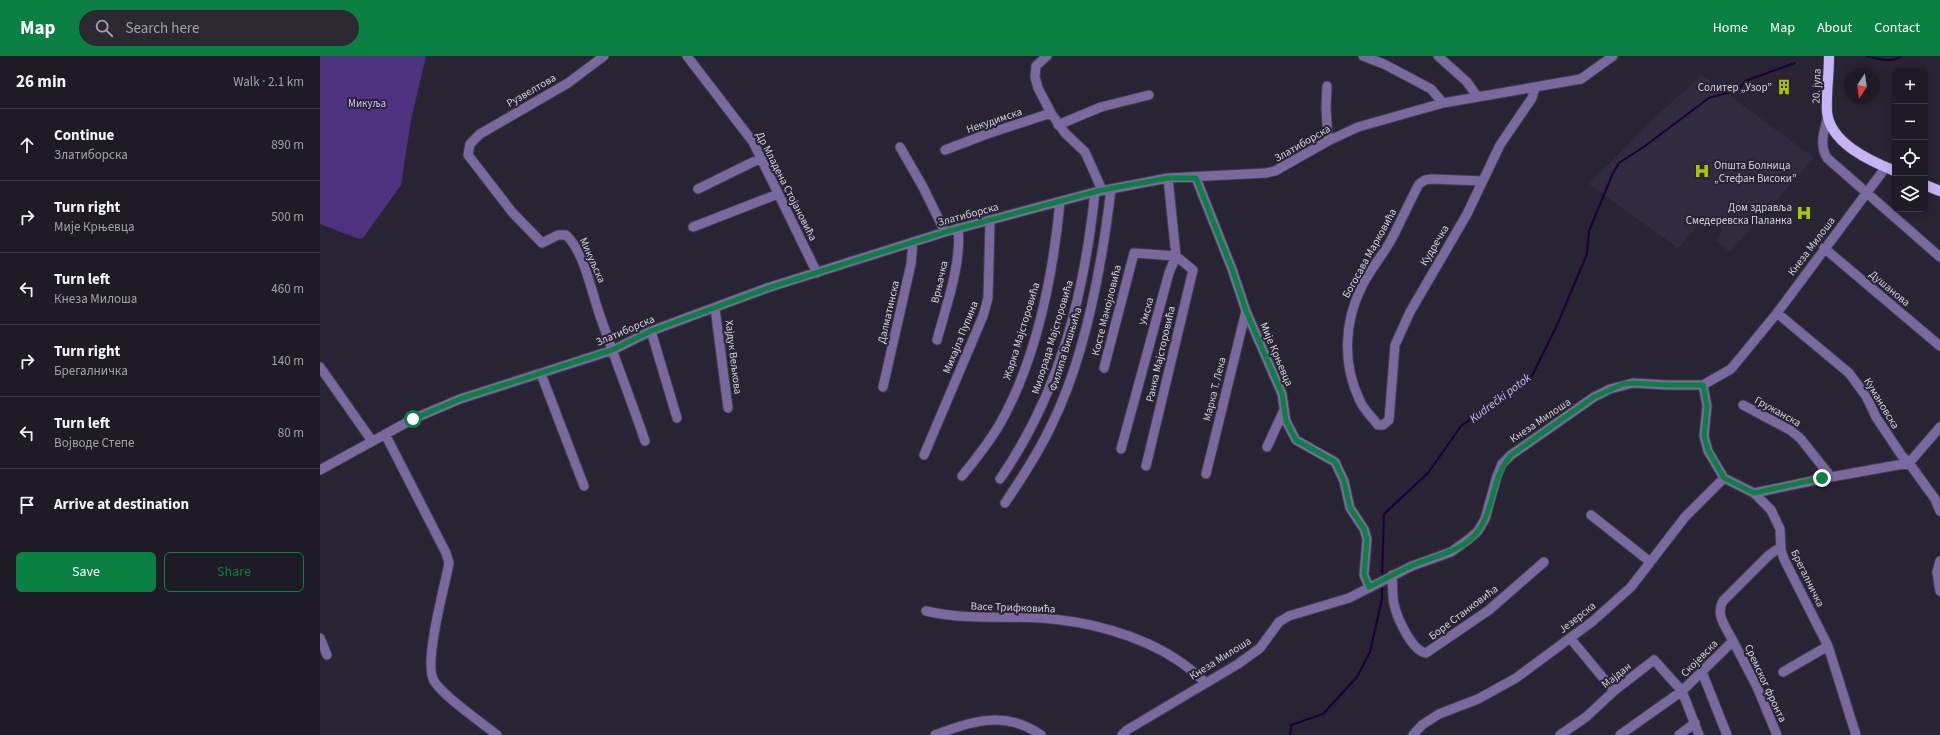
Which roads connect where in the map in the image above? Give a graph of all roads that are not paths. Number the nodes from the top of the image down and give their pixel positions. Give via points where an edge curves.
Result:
1 (604, 56) edge
2 (687, 56) edge
3 (1047, 56) edge
4 (1363, 56) edge
5 (1438, 56) edge
6 (1613, 56) edge
7 (1829, 56) edge
8 (1327, 86) dead end
9 (1535, 87) junction
10 (1150, 95) dead end
11 (1477, 96) junction
12 (1443, 103) junction
13 (1051, 113) junction
14 (1828, 117) junction
15 (1058, 125) junction
16 (1328, 140) junction
17 (470, 144) joint
18 (900, 147) dead end
19 (945, 150) dead end
20 (761, 158) junction
21 (1890, 169) edge
22 (1168, 178) junction
23 (1196, 178) junction
24 (1482, 181) junction
25 (1928, 186) edge
26 (698, 189) dead end
27 (1112, 189) junction
28 (1098, 191) junction
29 (1940, 191) edge
30 (1866, 192) junction
31 (778, 194) junction
32 (1060, 202) junction
33 (990, 221) junction
34 (693, 227) dead end
35 (958, 228) junction
36 (945, 232) junction
37 (913, 242) junction
38 (1824, 248) junction
39 (1176, 256) junction
40 (1940, 257) edge
41 (817, 273) junction
42 (715, 308) junction
43 (1246, 311) junction
44 (1777, 313) junction
45 (651, 331) junction
46 (937, 340) dead end
47 (1940, 346) edge
48 (612, 350) junction
49 (320, 367) edge
50 (1104, 368) dead end
51 (541, 374) junction
52 (1703, 385) junction
53 (883, 387) dead end
54 (1743, 405) dead end
55 (728, 408) dead end
56 (1284, 410) junction
57 (678, 418) dead end
58 (1383, 425) joint
59 (1940, 427) edge
60 (385, 434) junction
61 (372, 441) junction
62 (645, 441) dead end
63 (1267, 447) dead end
64 (1121, 449) dead end
65 (924, 455) dead end
66 (1909, 463) junction
67 (1146, 466) dead end
68 (320, 470) edge
69 (1206, 474) dead end
70 (962, 476) dead end
71 (1831, 476) junction
72 (1724, 478) junction
73 (1000, 479) dead end
74 (584, 486) dead end
75 (1754, 493) junction
76 (1005, 503) dead end
77 (1940, 511) edge
78 (1590, 515) dead end
79 (1781, 550) junction
80 (1940, 561) edge
81 (1544, 562) dead end
82 (1649, 562) junction
83 (1385, 579) junction
84 (1369, 587) junction
85 (1940, 591) edge
86 (926, 611) dead end
87 (320, 638) edge
88 (1570, 638) junction
89 (1733, 641) junction
90 (1828, 646) junction
91 (327, 655) dead end
92 (1702, 672) junction
93 (1783, 672) dead end
94 (1206, 682) junction
95 (1614, 691) junction
96 (1682, 691) junction
97 (1694, 723) junction
98 (497, 735) edge
99 (935, 735) edge
100 (1041, 735) edge
101 (1122, 735) edge
102 (1414, 735) edge
103 (1560, 735) edge
104 (1620, 735) edge
105 (1679, 735) edge
106 (1699, 735) edge
107 (1728, 735) edge
108 (1777, 735) edge
109 (1856, 735) edge

1 - 17 street, Рузвелтова via 568,83 480,134
2 - 20 street, Др Младена Стојановића via 753,142
3 - 13 street via 1036,66 1035,77
4 - 12 street via 1431,89
5 - 11 street via 1467,82
6 - 9 street, Златиборска via 1581,79
7 - 14 main road, 20. јула
8 - 16 street
9 - 11 street, Златиборска
9 - 24 street, Кудречка via 1532,98 1500,145
10 - 15 street via 1101,107
11 - 12 street, Златиборска
12 - 16 street, Златиборска via 1358,127
13 - 15 street
13 - 19 street, Некудимска
14 - 21 main road via 1834,130 1844,141 1866,157
14 - 30 street via 1823,135 1825,155
15 - 28 street via 1085,152
16 - 23 street, Златиборска via 1275,171
17 - 48 street, Микуљска via 468,155 512,212 542,243 558,235 566,235 572,240 591,284
18 - 36 street
20 - 26 street
20 - 31 street, Др Младена Стојановића
21 - 30 street, Кнеза Милоша
22 - 23 street, Златиборска
22 - 27 street, Златиборска
22 - 39 street
23 - 43 street, Мије Крњевца via 1230,262
24 - 58 street, Кудречка via 1467,214 1410,312 1395,345 1389,420
24 - 58 street, Богосава Марковића via 1425,180 1419,184 1389,242 1362,286 1350,314 1347,335 1351,380 1360,402 1378,425
25 - 29 main road
27 - 28 street, Златиборска
27 - 76 street, Филипа Вишњића via 1098,277 1069,386 1040,448
28 - 32 street, Златиборска
28 - 73 street, Милорада Мајсторовића via 1082,284 1060,360 1043,407
30 - 38 street, Кнеза Милоша
30 - 40 street
31 - 34 street
31 - 41 street, Др Младена Стојановића
32 - 33 street, Златиборска
32 - 70 street, Жарка Мајсторовића via 1056,250 1045,300 1018,385 991,439
33 - 35 street, Златиборска
33 - 65 street, Михајла Пупина via 988,298 983,316
35 - 36 street, Златиборска
35 - 46 street, Врњачка via 957,256
36 - 37 street, Златиборска
37 - 41 street, Златиборска
37 - 53 street, Далматинска via 911,264
38 - 44 street, Кнеза Милоша
38 - 47 street, Душанова
39 - 50 street, Косте Манојловића via 1134,253
39 - 64 street, Умска via 1168,273
39 - 67 street, Ранка Мајсторовића via 1193,270
41 - 42 street, Златиборска
42 - 45 street, Златиборска
42 - 55 street, Хајдук Вељкова
43 - 56 street, Мије Крњевца via 1282,394
43 - 69 street, Марка Т. Лека
44 - 52 street, Кнеза Милоша via 1731,369
44 - 66 street, Кумановска via 1849,373
45 - 48 street, Златиборска
45 - 57 street
48 - 51 street, Златиборска
48 - 62 street
49 - 61 street
51 - 60 street, Златиборска via 460,399
51 - 74 street
52 - 72 street via 1707,406 1704,436 1708,450
52 - 83 street, Кнеза Милоша via 1633,383 1610,389 1594,397 1511,455 1497,476 1485,519 1478,531 1469,539 1451,552
54 - 71 street, Гружанска via 1800,438
56 - 63 street
56 - 84 street, Мије Крњевца via 1286,421 1296,440 1335,462 1341,474 1350,508 1364,529 1367,539 1364,574
59 - 66 street
60 - 61 street, Златиборска
60 - 98 street via 449,563 433,641 433,680 446,694
61 - 68 street, Златиборска
66 - 71 street
66 - 77 street, Кумановска via 1935,499
71 - 75 street
72 - 75 street, Брегалничка
72 - 82 street, Језерска via 1685,517
75 - 79 street, Брегалничка via 1771,510 1780,528
78 - 82 street
79 - 89 street, Скојевска via 1776,550 1768,556 1720,606 1720,617
79 - 90 street, Брегалничка
80 - 85 street via 1937,572
81 - 83 street, Боре Станковића via 1489,610 1426,653 1415,648 1403,627
82 - 88 street, Језерска via 1618,600
83 - 84 street, Кнеза Милоша
84 - 94 street, Кнеза Милоша via 1349,598 1289,616 1279,622 1260,648
86 - 94 street, Васе Трифковића via 967,618 1041,618 1087,624 1131,636 1179,661
87 - 91 street
88 - 95 street
88 - 102 street, Језерска via 1516,678 1478,699 1438,714 1422,725
89 - 92 street, Скојевска
89 - 108 street, Сремског фронта via 1757,687
90 - 93 street
90 - 109 street, Брегалничка
92 - 96 street, Скојевска
92 - 107 street
94 - 101 street, Кнеза Милоша
95 - 96 street, Мајдан via 1654,660
95 - 103 street, Мајдан via 1586,717
96 - 97 street
96 - 104 street, Скојевска
97 - 105 street
97 - 106 street
99 - 100 street via 983,720 1001,720 1024,725

